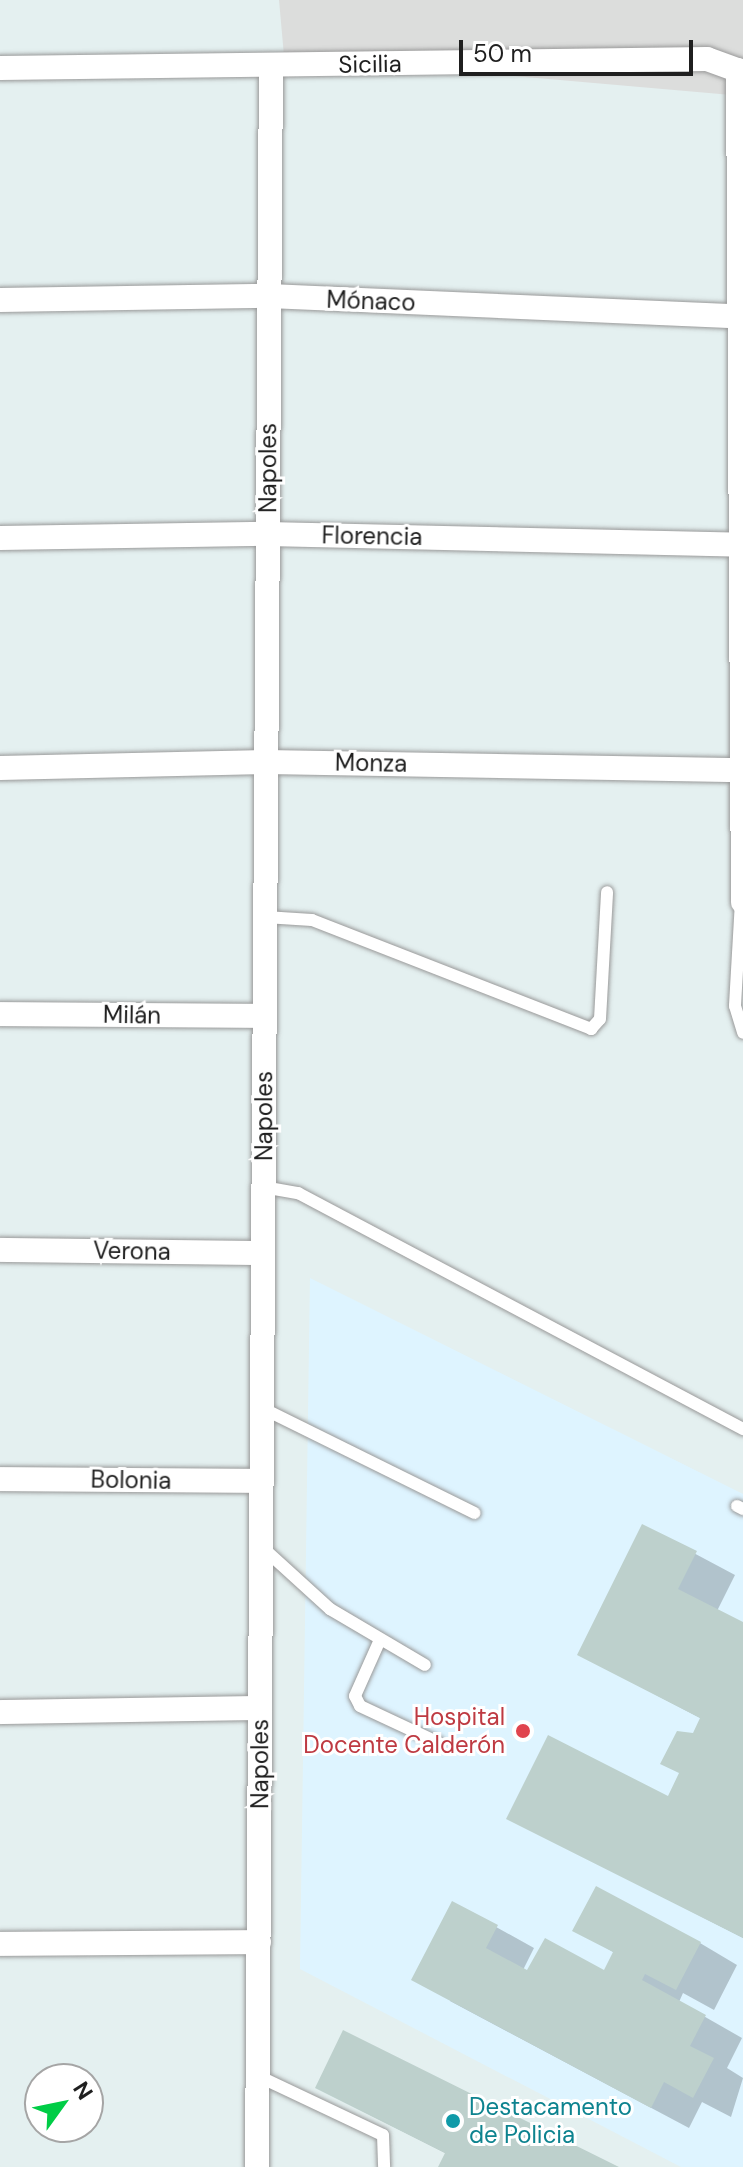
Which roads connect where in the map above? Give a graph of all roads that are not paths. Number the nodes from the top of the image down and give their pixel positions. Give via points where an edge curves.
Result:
1 (271, 66) junction
2 (0, 68) edge
3 (740, 71) edge
4 (269, 296) junction
5 (0, 300) edge
6 (741, 317) junction
7 (267, 534) junction
8 (0, 538) edge
9 (741, 545) edge
10 (266, 762) junction
11 (0, 768) edge
12 (741, 770) edge
13 (607, 892) dead end
14 (742, 902) edge
15 (265, 917) junction
16 (0, 1014) edge
17 (264, 1016) junction
18 (743, 1033) edge
19 (263, 1187) junction
20 (0, 1250) edge
21 (263, 1253) junction
22 (262, 1408) junction
23 (743, 1429) edge
24 (0, 1479) edge
25 (261, 1481) junction
26 (474, 1513) dead end
27 (261, 1546) junction
28 (379, 1642) junction
29 (425, 1665) dead end
30 (260, 1708) junction
31 (0, 1712) edge
32 (439, 1743) dead end
33 (259, 1942) junction
34 (0, 1944) edge
35 (258, 2076) junction
36 (257, 2167) edge
37 (384, 2167) edge

1 - 2 street, Sicilia
1 - 3 street, Sicilia via 707,59
1 - 4 street, Napoles
3 - 6 street
4 - 5 street, Mónaco
4 - 6 street, Mónaco
4 - 7 street, Napoles
6 - 9 street
7 - 8 street, Florencia
7 - 9 street, Florencia
7 - 10 street, Napoles
9 - 12 street
10 - 11 street, Monza
10 - 12 street, Monza
10 - 15 street, Napoles
12 - 14 street
13 - 15 lane via 600,1019 591,1029 312,920
14 - 18 lane via 735,1006
15 - 17 street, Napoles
16 - 17 street, Milán
17 - 19 street, Napoles
19 - 21 street, Napoles
19 - 23 lane via 298,1193
20 - 21 street, Verona
21 - 22 street, Napoles
22 - 25 street, Napoles
22 - 26 lane
24 - 25 street, Bolonia
25 - 27 street, Napoles
27 - 28 lane via 330,1609
27 - 30 street, Napoles
28 - 29 lane
28 - 32 lane via 355,1696 360,1706
30 - 31 street
30 - 33 street, Napoles
33 - 34 street
33 - 35 street, Napoles
35 - 36 street, Napoles
35 - 37 lane via 383,2135

